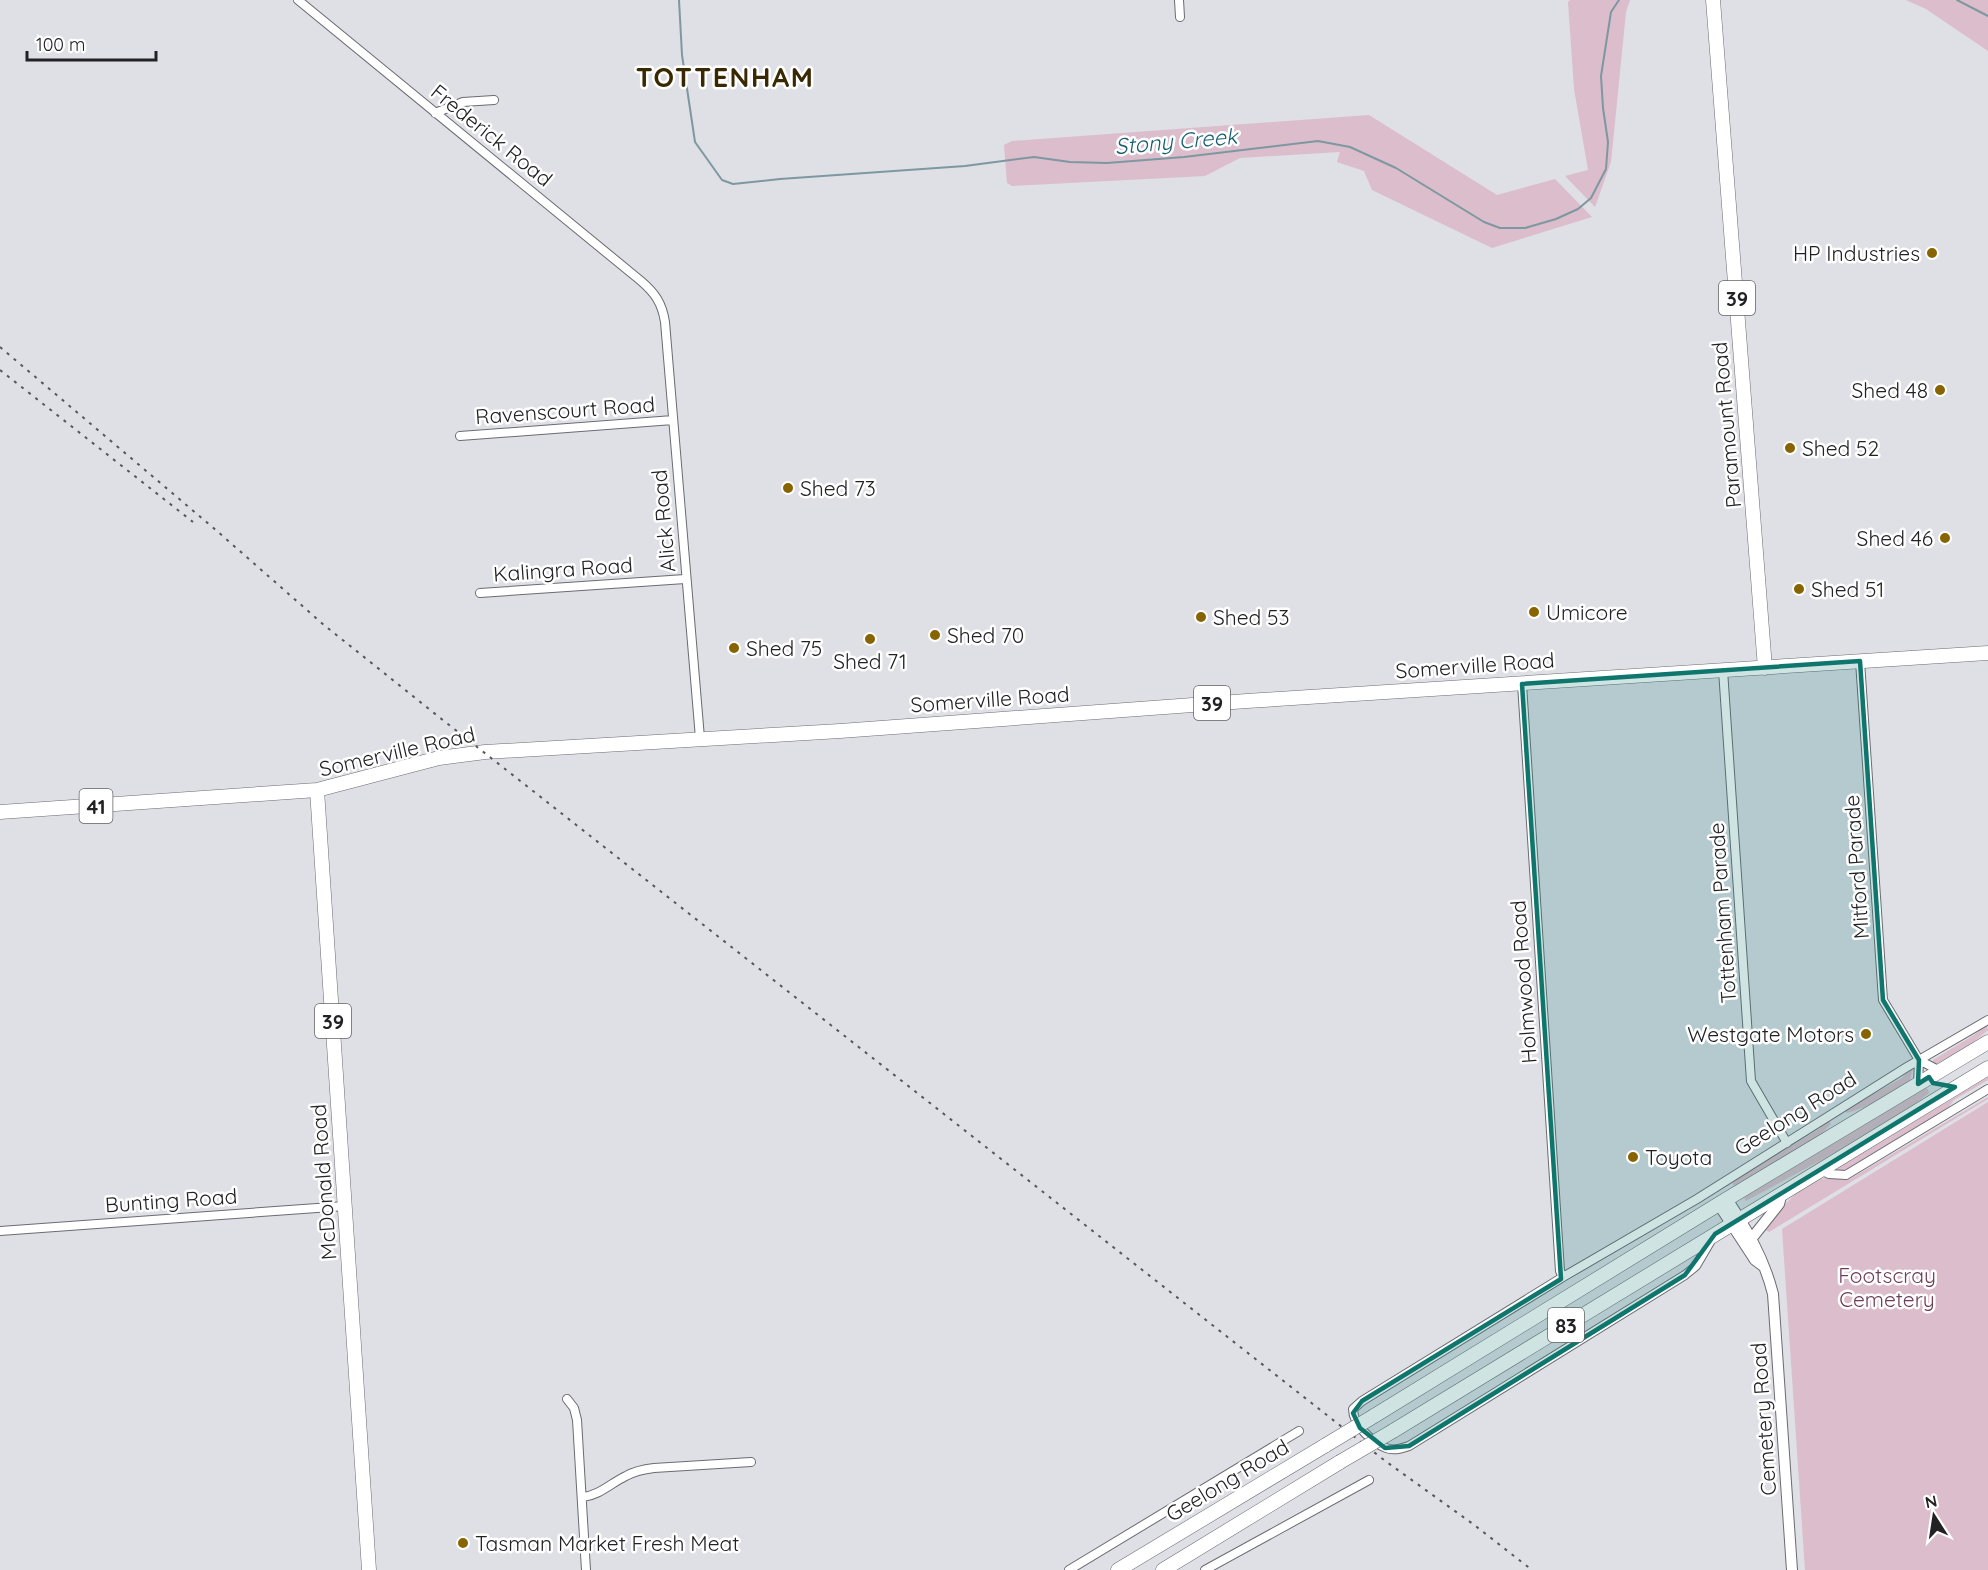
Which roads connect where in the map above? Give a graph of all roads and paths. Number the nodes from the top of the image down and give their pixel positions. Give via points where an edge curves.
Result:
1 (298, 0) edge
2 (1179, 0) edge
3 (1713, 0) edge
4 (1180, 18) dead end
5 (494, 100) dead end
6 (435, 112) junction
7 (660, 301) joint
8 (673, 420) junction
9 (460, 436) dead end
10 (685, 579) junction
11 (480, 593) dead end
12 (1988, 653) edge
13 (1860, 661) junction
14 (1766, 668) junction
15 (1724, 670) junction
16 (1522, 684) junction
17 (700, 738) junction
18 (317, 790) junction
19 (0, 812) edge
20 (1988, 1020) edge
21 (1988, 1042) edge
22 (1919, 1060) junction
23 (1988, 1068) edge
24 (1929, 1077) junction
25 (1955, 1087) junction
26 (1988, 1089) edge
27 (1787, 1143) junction
28 (1820, 1170) junction
29 (1710, 1190) junction
30 (1782, 1193) junction
31 (1723, 1202) junction
32 (345, 1206) junction
33 (1735, 1222) junction
34 (0, 1231) edge
35 (1715, 1234) junction
36 (1752, 1238) junction
37 (1624, 1241) junction
38 (1645, 1250) junction
39 (1763, 1267) junction
40 (1563, 1277) junction
41 (567, 1399) dead end
42 (1299, 1431) dead end
43 (751, 1462) dead end
44 (1369, 1480) dead end
45 (583, 1497) junction
46 (369, 1570) edge
47 (586, 1570) edge
48 (1069, 1570) edge
49 (1118, 1570) edge
50 (1163, 1570) edge
51 (1205, 1570) edge
52 (1792, 1570) edge

1 - 6 street, Frederick Road
2 - 4 street
3 - 14 main road, Paramount Road / 39
5 - 6 street via 463,102
6 - 7 street, Frederick Road via 641,280
7 - 8 street, Alick Road
8 - 9 street, Ravenscourt Road
8 - 10 street, Alick Road
10 - 11 street, Kalingra Road
10 - 17 street, Alick Road
12 - 13 main road, Somerville Road
13 - 14 main road, Somerville Road
13 - 22 street, Mitford Parade via 1883,1000
14 - 15 main road, Somerville Road / 39
15 - 16 main road, Somerville Road / 39
15 - 27 street, Tottenham Parade via 1751,1081
16 - 17 main road, Somerville Road / 39
16 - 40 street, Holmwood Road
17 - 18 main road, Somerville Road / 39 via 439,758
18 - 19 main road, Somerville Road / 41
18 - 32 main road, McDonald Road / 39
20 - 22 street, Geelong Road
21 - 24 main road, Geelong Road / 83
22 - 24 street
22 - 24 street
22 - 27 street, Geelong Road
23 - 25 main road, Geelong Road / 83
24 - 25 main road via 1933,1083
24 - 31 main road, Geelong Road / 83
25 - 28 main road, Geelong Road / 83
26 - 28 street via 1846,1174
27 - 29 street, Geelong Road
28 - 30 main road, Geelong Road / 83
29 - 31 street, Cemetery Road
29 - 37 street, Geelong Road
30 - 33 main road, Geelong Road / 83
30 - 36 street via 1779,1204
31 - 33 street, Cemetery Road
31 - 38 main road, Geelong Road / 83
32 - 34 street, Bunting Road
32 - 46 main road, McDonald Road / 39
33 - 35 main road, Geelong Road / 83
33 - 36 street, Cemetery Road
33 - 39 street, Cemetery Road via 1755,1260
35 - 40 street, Geelong Road via 1696,1266 1685,1275 1409,1446 1385,1448 1356,1422 1353,1409 1358,1404
35 - 50 main road, Geelong Road / 83, bridge
36 - 39 street, Cemetery Road
37 - 38 street
37 - 40 street, Geelong Road
38 - 49 main road, Geelong Road / 83, bridge
39 - 52 street, Cemetery Road via 1775,1309
41 - 45 street via 577,1420
42 - 48 street, Geelong Road
43 - 45 street via 640,1470 597,1494
44 - 51 street
45 - 47 street

